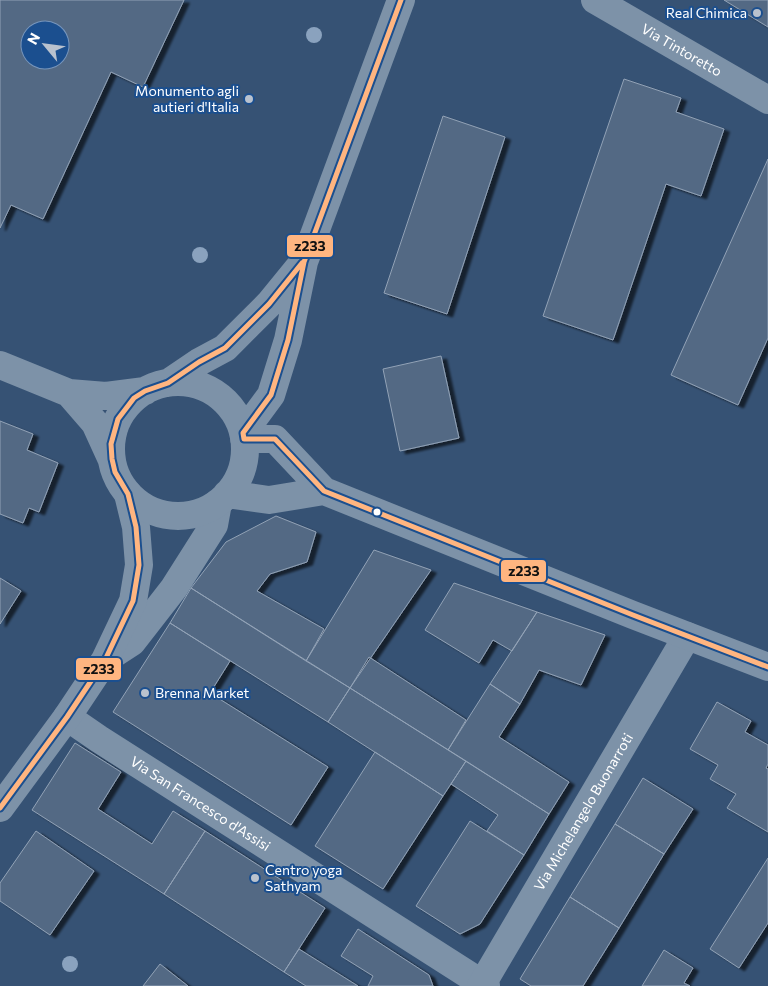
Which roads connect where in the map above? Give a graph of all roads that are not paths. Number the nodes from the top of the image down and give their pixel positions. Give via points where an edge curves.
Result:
1 (401, 0) edge
2 (595, 0) edge
3 (768, 100) edge
4 (304, 262) junction
5 (0, 365) edge
6 (156, 387) junction
7 (69, 393) junction
8 (271, 395) junction
9 (244, 436) junction
10 (275, 439) junction
11 (112, 459) junction
12 (324, 490) junction
13 (128, 494) junction
14 (222, 499) junction
15 (688, 636) junction
16 (105, 660) junction
17 (768, 667) edge
18 (67, 717) junction
19 (0, 808) edge
20 (483, 985) edge

1 - 4 street
2 - 3 street, Via Tintoretto
4 - 6 street via 269,304 225,348
4 - 8 street via 288,340
5 - 7 street
6 - 7 street via 106,396
6 - 9 street via 180,381 206,388 230,406
6 - 11 street via 134,398 118,419 111,444
7 - 11 street via 95,424
8 - 9 street
8 - 10 street
9 - 10 street
9 - 14 street via 244,462 240,475
10 - 12 street
11 - 13 street via 115,472
12 - 14 street via 269,500
12 - 15 street
13 - 14 street via 147,508 170,516 192,515
13 - 16 street via 136,528 139,566 133,601
14 - 16 street via 214,525 174,588 132,642
15 - 17 street
15 - 20 street, Via Michelangelo Buonarroti
16 - 18 street
18 - 19 street
18 - 20 street, Via San Francesco d'Assisi

